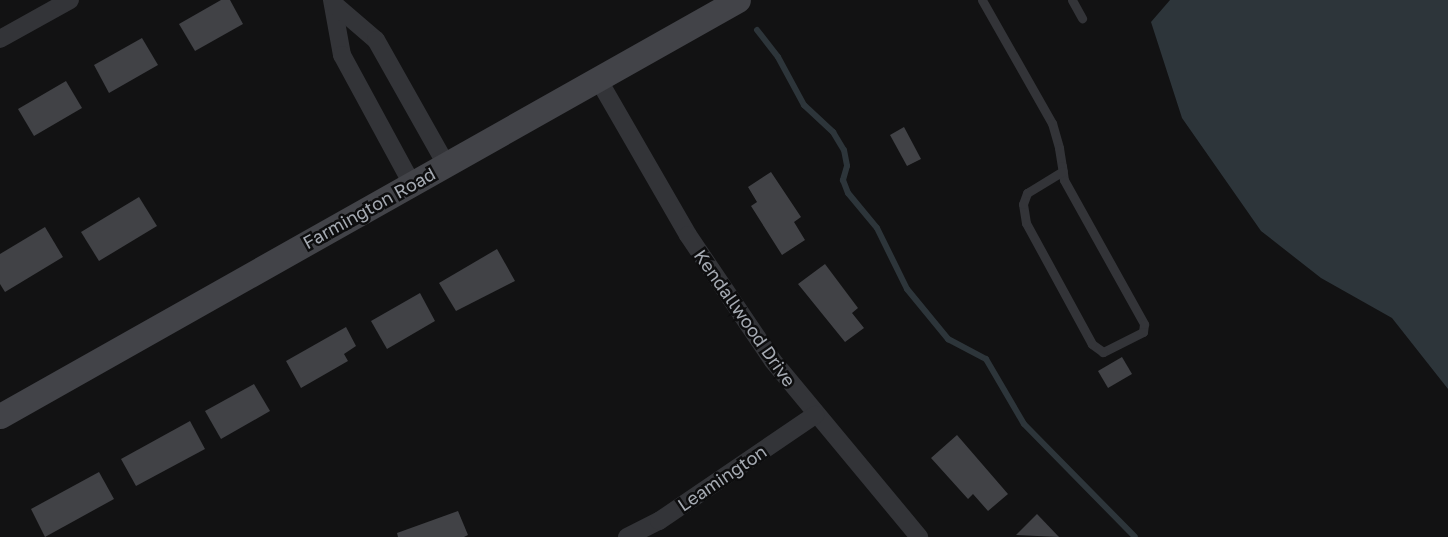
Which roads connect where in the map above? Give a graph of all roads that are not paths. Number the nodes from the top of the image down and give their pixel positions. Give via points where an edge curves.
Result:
1 (70, 0) edge
2 (738, 0) edge
3 (982, 0) edge
4 (1072, 0) edge
5 (333, 2) edge
6 (1082, 18) dead end
7 (0, 39) edge
8 (598, 79) junction
9 (446, 164) junction
10 (1063, 171) junction
11 (412, 184) junction
12 (0, 416) edge
13 (815, 416) junction
14 (627, 537) edge
15 (919, 537) edge

1 - 7 street
2 - 8 street, Farmington Road
3 - 10 lane via 1052,123
4 - 6 lane
5 - 9 street via 376,40
5 - 11 street via 342,55
8 - 9 street, Farmington Road
8 - 13 street, Kendallwood Drive via 688,235 772,361
9 - 11 street, Farmington Road
10 - 10 lane via 1027,193 1023,204 1026,223 1092,344 1103,352 1143,332 1144,324 1064,180
11 - 12 street, Farmington Road
13 - 14 street, Leamington via 659,520
13 - 15 street, Kendallwood Drive

